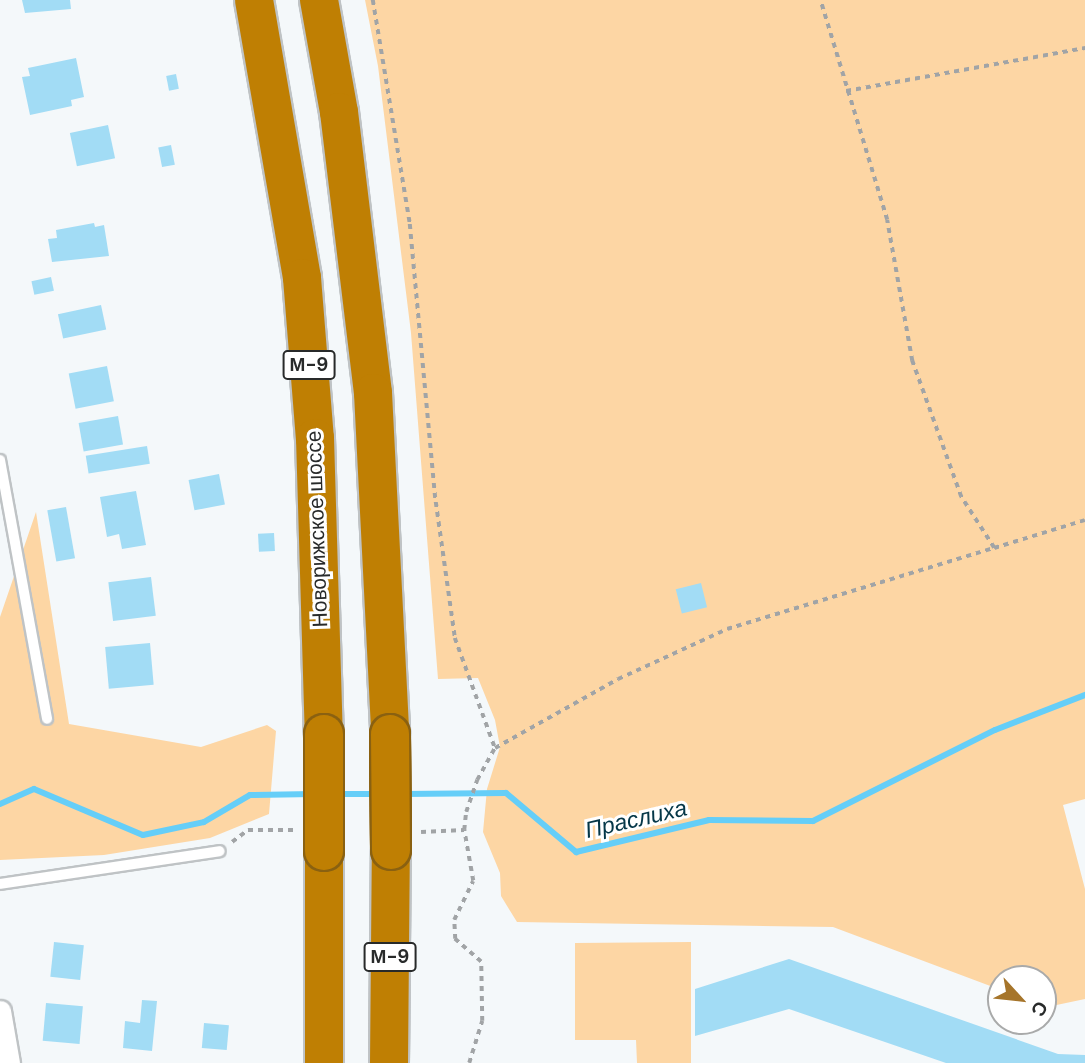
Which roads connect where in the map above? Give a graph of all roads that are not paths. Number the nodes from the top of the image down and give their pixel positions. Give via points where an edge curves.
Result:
1 (254, 0) edge
2 (319, 0) edge
3 (0, 460) edge
4 (47, 719) dead end
5 (220, 851) dead end
6 (0, 884) edge
7 (0, 1011) edge
8 (9, 1063) edge
9 (324, 1063) edge
10 (389, 1063) edge

1 - 9 highway, Новорижское шоссе / М-9, bridge via 302,278 315,438 324,734
2 - 10 highway, М-9, bridge via 339,112 373,393 390,734
3 - 4 lane
5 - 6 lane
7 - 8 street

